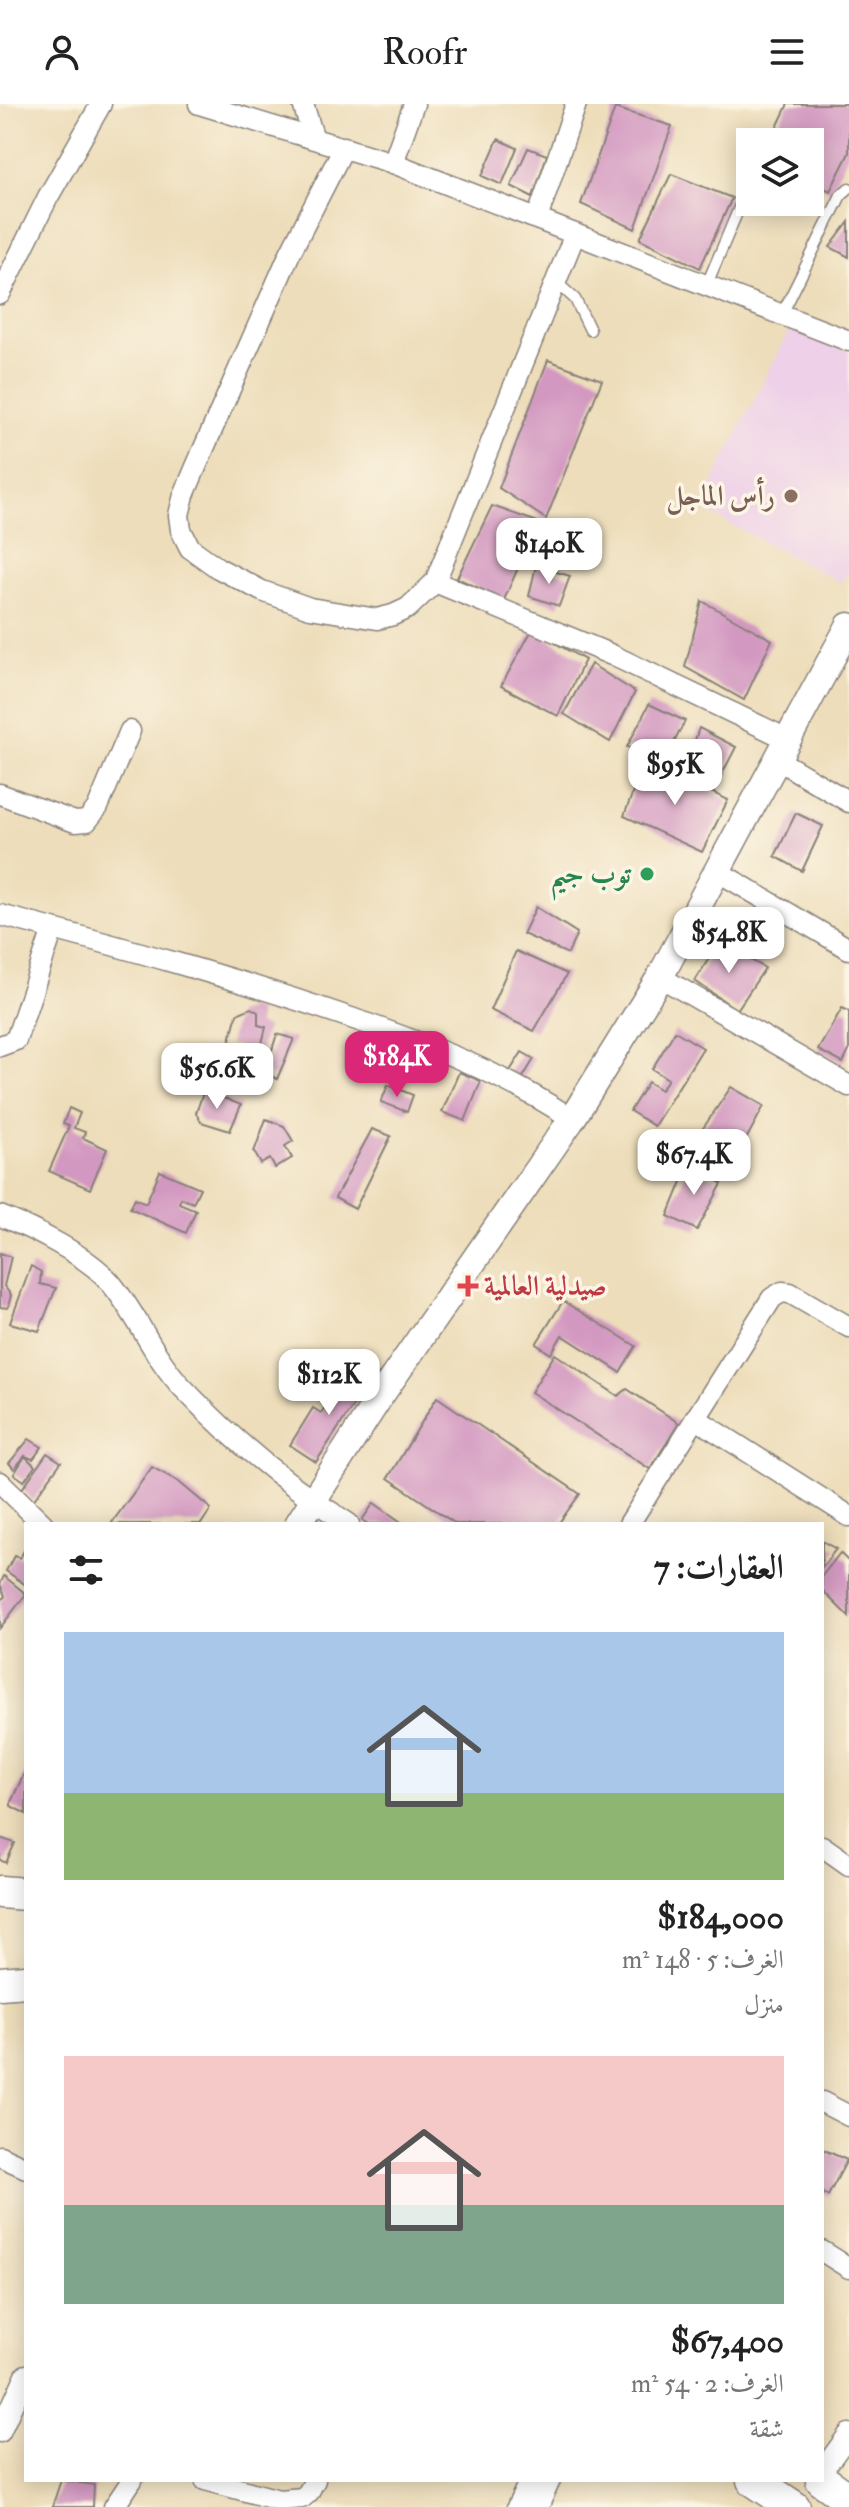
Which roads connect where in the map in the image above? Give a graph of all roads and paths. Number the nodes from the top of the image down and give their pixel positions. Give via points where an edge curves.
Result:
1 (101, 104) edge
2 (199, 104) edge
3 (303, 104) edge
4 (414, 104) edge
5 (576, 104) edge
6 (313, 136) junction
7 (344, 147) junction
8 (393, 163) junction
9 (849, 188) edge
10 (736, 215) edge
11 (537, 219) junction
12 (575, 234) junction
13 (555, 281) junction
14 (707, 284) junction
15 (0, 294) edge
16 (782, 314) junction
17 (590, 330) dead end
18 (849, 341) edge
19 (435, 582) junction
20 (849, 626) edge
21 (130, 731) dead end
22 (783, 750) junction
23 (0, 794) edge
24 (849, 802) edge
25 (717, 871) junction
26 (0, 915) edge
27 (53, 929) junction
28 (849, 949) edge
29 (660, 977) junction
30 (0, 1046) edge
31 (849, 1086) edge
32 (572, 1119) junction
33 (0, 1216) edge
34 (849, 1327) edge
35 (695, 1418) junction
36 (0, 1482) edge
37 (313, 1501) junction
38 (849, 1516) edge
39 (41, 1522) edge
40 (299, 1522) edge
41 (346, 1522) edge
42 (630, 1522) edge
43 (824, 1847) edge
44 (849, 1865) edge
45 (824, 2103) edge
46 (849, 2116) edge
47 (0, 2156) edge
48 (24, 2167) edge
49 (824, 2252) edge
50 (849, 2268) edge
51 (24, 2379) edge
52 (0, 2432) edge
53 (849, 2434) edge
54 (824, 2468) edge
55 (824, 2481) edge
56 (131, 2482) edge
57 (214, 2482) edge
58 (314, 2482) edge
59 (529, 2482) edge
60 (549, 2482) edge
61 (756, 2482) edge
62 (849, 2499) edge
63 (114, 2507) edge
64 (517, 2507) edge
65 (538, 2507) edge
66 (794, 2507) edge

1 - 15 street
2 - 6 street
3 - 6 street
4 - 8 street
5 - 11 street
6 - 7 street
7 - 8 street
7 - 19 street via 290,253 204,448 184,495 181,530 190,548 218,568 310,608 377,619 408,608
8 - 11 street
9 - 16 lane
10 - 14 lane
11 - 12 street
12 - 13 street
12 - 14 street
13 - 17 lane via 575,299
13 - 19 street
14 - 16 street
16 - 18 street
19 - 22 street via 612,655
20 - 22 street
21 - 23 street via 87,821 75,822
22 - 24 street
22 - 25 street
25 - 28 street
25 - 29 street
26 - 27 street
27 - 30 street via 16,1040
27 - 32 street via 228,977 413,1037 521,1086
29 - 31 street
29 - 32 street
32 - 37 street
33 - 37 street via 60,1246 109,1281 182,1388
34 - 35 street via 782,1292 772,1298
35 - 38 street
35 - 42 street
36 - 39 street
37 - 40 street
37 - 41 street
43 - 44 street
45 - 46 street
47 - 48 street
49 - 50 street
51 - 52 street
53 - 54 street
55 - 62 main road
56 - 63 street
57 - 58 street via 291,2500 308,2493
59 - 64 street
60 - 65 street
61 - 66 main road

